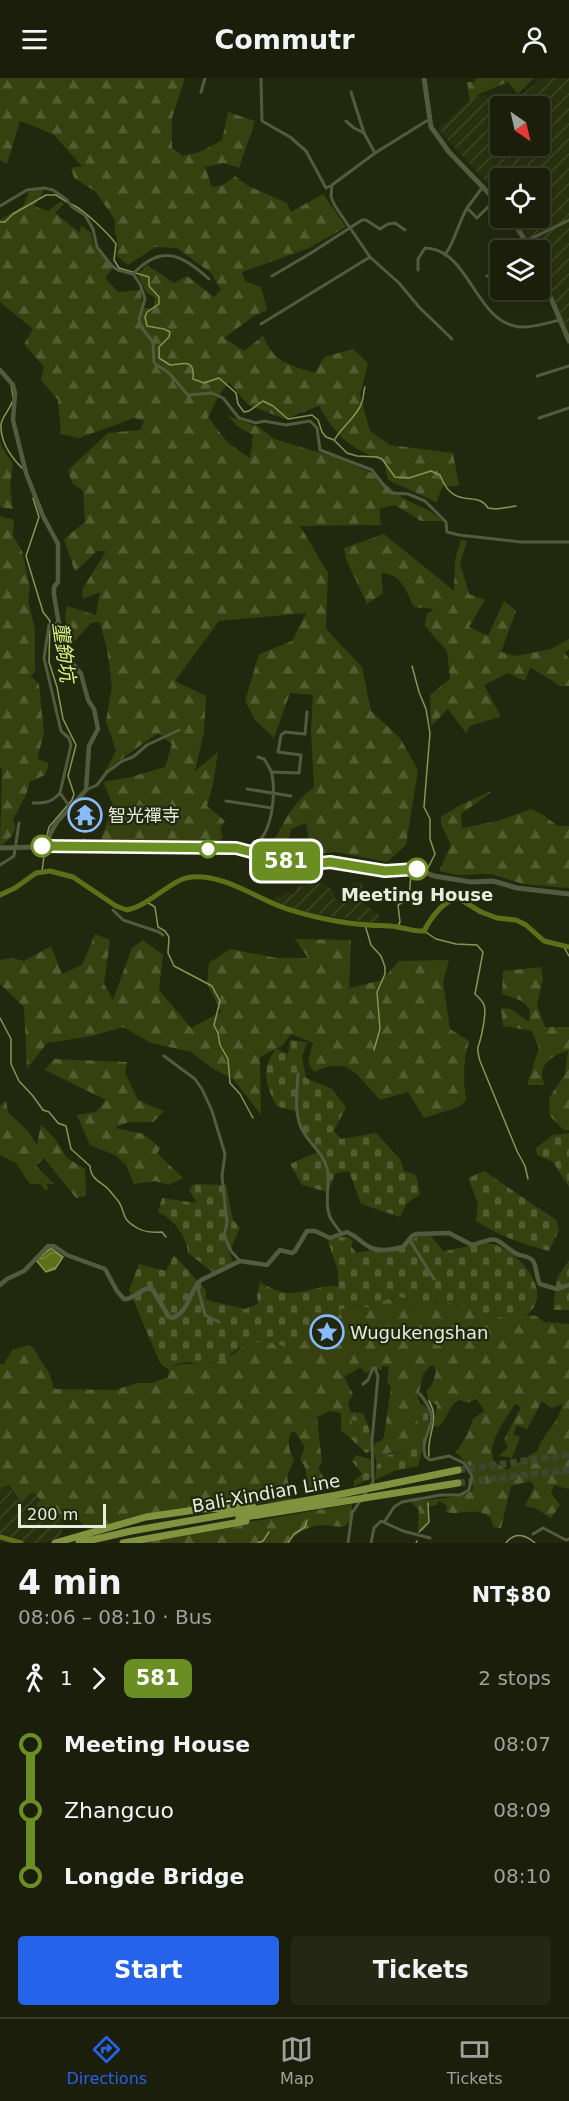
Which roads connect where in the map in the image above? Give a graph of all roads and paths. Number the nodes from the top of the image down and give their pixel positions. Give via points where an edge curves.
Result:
1 (205, 78) edge
2 (261, 78) edge
3 (424, 78) edge
4 (201, 92) dead end
5 (351, 92) dead end
6 (428, 120) junction
7 (346, 121) dead end
8 (364, 133) junction
9 (375, 153) junction
10 (332, 185) junction
11 (483, 187) junction
12 (490, 193) edge
13 (490, 205) edge
14 (0, 206) edge
15 (467, 208) junction
16 (569, 220) edge
17 (349, 228) junction
18 (405, 230) dead end
19 (528, 240) edge
20 (445, 255) junction
21 (370, 257) junction
22 (418, 270) dead end
23 (134, 274) junction
24 (490, 274) edge
25 (272, 276) dead end
26 (487, 276) dead end
27 (209, 279) dead end
28 (550, 296) edge
29 (560, 320) junction
30 (261, 324) dead end
31 (567, 333) edge
32 (452, 339) dead end
33 (569, 341) edge
34 (569, 366) edge
35 (0, 370) edge
36 (537, 376) dead end
37 (569, 408) edge
38 (539, 417) dead end
39 (569, 542) edge
40 (60, 623) junction
41 (307, 712) dead end
42 (179, 730) dead end
43 (258, 757) dead end
44 (272, 772) junction
45 (247, 789) dead end
46 (86, 790) junction
47 (60, 793) junction
48 (273, 793) junction
49 (291, 796) dead end
50 (226, 801) dead end
51 (33, 803) dead end
52 (69, 805) junction
53 (272, 808) junction
54 (18, 823) dead end
55 (15, 846) junction
56 (46, 846) junction
57 (0, 848) edge
58 (216, 848) junction
59 (0, 865) edge
60 (569, 894) edge
61 (113, 910) dead end
62 (163, 935) dead end
63 (164, 1056) dead end
64 (298, 1074) dead end
65 (342, 1234) junction
66 (409, 1239) junction
67 (240, 1261) junction
68 (434, 1279) dead end
69 (197, 1284) junction
70 (0, 1285) edge
71 (569, 1285) edge
72 (219, 1322) dead end
73 (363, 1384) dead end
74 (420, 1394) dead end
75 (458, 1470) tunnel mouth
76 (458, 1483) tunnel mouth
77 (382, 1491) junction
78 (338, 1499) junction
79 (303, 1501) junction
80 (385, 1521) junction
81 (165, 1530) junction
82 (533, 1534) dead end
83 (430, 1538) dead end
84 (569, 1539) edge
85 (55, 1543) edge
86 (79, 1543) edge
87 (96, 1543) edge
88 (123, 1543) edge
89 (348, 1543) edge
90 (371, 1543) edge

1 - 4 street
2 - 10 street via 262,121 296,141 323,186
3 - 6 main road
5 - 8 street
6 - 9 street
6 - 11 main road via 441,143
7 - 8 street
8 - 9 street
9 - 10 street
10 - 17 street via 331,197
11 - 12 main road
11 - 15 street
13 - 15 street via 477,218
14 - 23 street via 27,190 53,190 85,215 97,247 112,266
15 - 20 street
16 - 19 street
17 - 18 street via 366,220 380,229 395,223
17 - 21 street
17 - 25 street
20 - 22 street via 425,248 418,259
20 - 29 street via 507,324 519,327
21 - 30 street
21 - 32 street
23 - 27 street via 145,262 169,254
23 - 39 street via 145,299 139,319 153,342 154,363 188,395 212,393 223,398 239,418 256,423 286,425 310,421 317,428 320,450 372,470 392,493 425,501 446,522 447,532 521,542
24 - 26 street
28 - 29 main road
29 - 31 main road
31 - 33 main road
34 - 36 street
35 - 40 street via 13,385 13,420 27,473 58,544 54,596
37 - 38 street
40 - 46 street via 65,654 81,674 98,729 89,746
40 - 47 street via 49,625 45,657 61,730 71,745
41 - 44 street via 305,734 285,732 278,752 301,755 299,773
42 - 46 street via 122,761 97,785
43 - 44 street via 264,759
44 - 48 street
45 - 48 street
46 - 52 street
47 - 51 street via 48,803
47 - 52 street
48 - 49 street
48 - 53 street
50 - 53 street
52 - 56 street
53 - 58 street via 271,820 260,841 250,846 224,843
54 - 55 street
55 - 56 main road
55 - 57 main road
55 - 59 street via 14,856
56 - 58 main road via 85,843
58 - 60 main road via 236,848 290,862 421,871 438,877 493,881
61 - 62 street via 123,920
63 - 67 street via 195,1079 212,1111 225,1154 224,1235
64 - 65 street via 296,1107 302,1128 324,1161 329,1178 330,1218
65 - 66 street via 357,1236 374,1250 398,1249
65 - 67 street via 330,1238 307,1231 296,1251 280,1250 267,1265
66 - 68 street
66 - 71 street via 416,1234 443,1232 472,1245 499,1239 515,1253 531,1258 540,1284 557,1288
67 - 69 street
69 - 70 street via 184,1311 171,1318 153,1290 139,1291 124,1299 105,1269 50,1245 24,1271
69 - 72 street via 205,1315
73 - 89 street via 375,1368 378,1376 373,1482 352,1513
74 - 80 street via 432,1408 425,1456 430,1460 449,1456 460,1460 472,1476 470,1486 460,1495 402,1502
75 - 77 highway, Bali-Xindian Line
76 - 77 highway, Bali-Xindian Line
77 - 78 highway, Bali-Xindian Line
78 - 79 highway, Bali-Xindian Line
78 - 81 highway, Bali-Xindian Line
79 - 81 highway, Bali-Xindian Line
79 - 85 highway via 173,1513
80 - 83 street via 402,1531
80 - 90 street via 374,1528
81 - 86 highway, Bali-Xindian Line
81 - 87 highway, Bali-Xindian Line
81 - 88 highway
82 - 84 street via 543,1528

